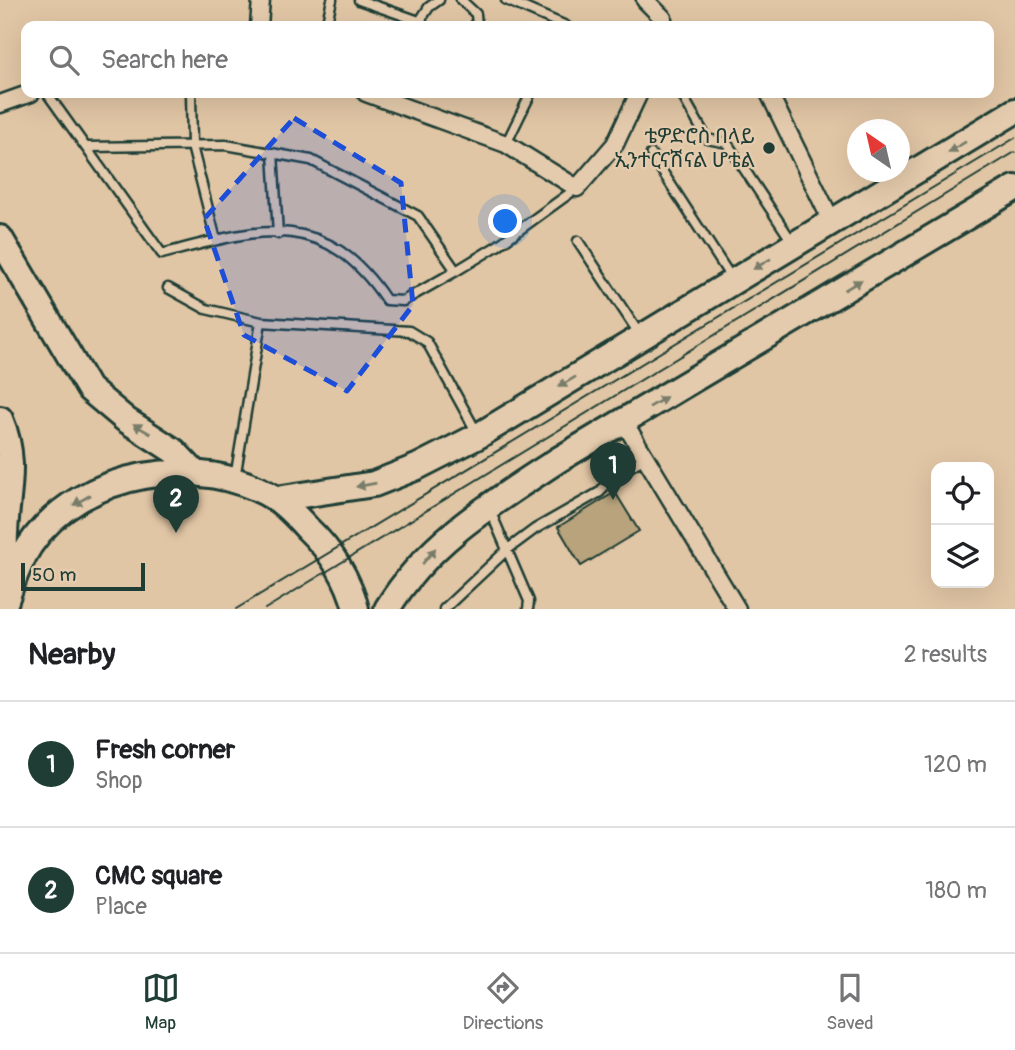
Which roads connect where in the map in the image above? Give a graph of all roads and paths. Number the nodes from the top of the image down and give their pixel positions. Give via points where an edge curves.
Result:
1 (261, 0) edge
2 (332, 0) edge
3 (359, 0) edge
4 (439, 0) edge
5 (461, 0) edge
6 (506, 0) edge
7 (645, 0) edge
8 (259, 21) edge
9 (327, 21) edge
10 (410, 21) edge
11 (423, 21) edge
12 (477, 21) edge
13 (554, 21) edge
14 (662, 21) edge
15 (21, 97) edge
16 (51, 98) edge
17 (191, 98) edge
18 (401, 98) edge
19 (529, 98) edge
20 (637, 98) edge
21 (684, 98) edge
22 (771, 98) edge
23 (0, 104) edge
24 (1015, 111) edge
25 (506, 144) junction
26 (192, 146) junction
27 (87, 147) junction
28 (273, 153) junction
29 (651, 154) dead end
30 (577, 188) junction
31 (1015, 188) edge
32 (832, 222) junction
33 (278, 234) junction
34 (0, 237) edge
35 (216, 240) junction
36 (578, 241) dead end
37 (794, 245) junction
38 (456, 271) junction
39 (734, 281) junction
40 (168, 288) dead end
41 (261, 322) junction
42 (641, 337) junction
43 (0, 419) edge
44 (624, 422) junction
45 (478, 436) junction
46 (645, 458) junction
47 (194, 472) junction
48 (234, 480) junction
49 (276, 499) junction
50 (488, 506) junction
51 (508, 549) junction
52 (10, 585) junction
53 (394, 607) edge
54 (3, 609) edge
55 (356, 609) edge
56 (444, 609) edge
57 (528, 609) edge
58 (737, 609) edge

1 - 8 street
2 - 9 lane
3 - 10 lane
4 - 11 lane
5 - 12 lane via 476,14
6 - 13 lane
7 - 14 street
15 - 23 street
16 - 27 lane
17 - 26 lane
18 - 25 street
19 - 25 lane
20 - 30 street via 615,144
21 - 37 lane via 707,139 727,143
22 - 32 street
24 -> 32 main road
25 - 30 street
26 - 27 lane
26 - 28 lane via 226,145
26 - 35 lane
27 - 35 lane via 162,254
28 - 33 lane
28 - 38 lane via 311,160 418,216
29 - 39 lane
30 - 38 lane via 498,247
44 -> 31 main road
32 - 37 main road
33 - 35 lane via 257,232
33 - 38 lane via 312,236 338,246 371,277 386,300 403,301
47 -> 34 main road via 174,451 125,420 89,389
36 - 42 lane
37 -> 39 main road
39 - 42 main road
40 - 41 lane via 206,309
41 - 45 lane via 418,334 427,342
41 - 48 lane
42 -> 45 main road
43 - 52 main road via 12,470 5,552
44 - 46 street
44 - 50 main road
45 -> 49 main road via 374,484
46 - 51 lane
46 - 58 street
47 - 48 main road
47 -> 52 main road via 144,475 101,489 62,512 31,545
48 - 49 main road
49 - 55 main road via 331,552
50 - 51 lane
53 -> 50 main road via 443,539
51 - 56 lane
51 - 57 lane
52 - 54 main road

